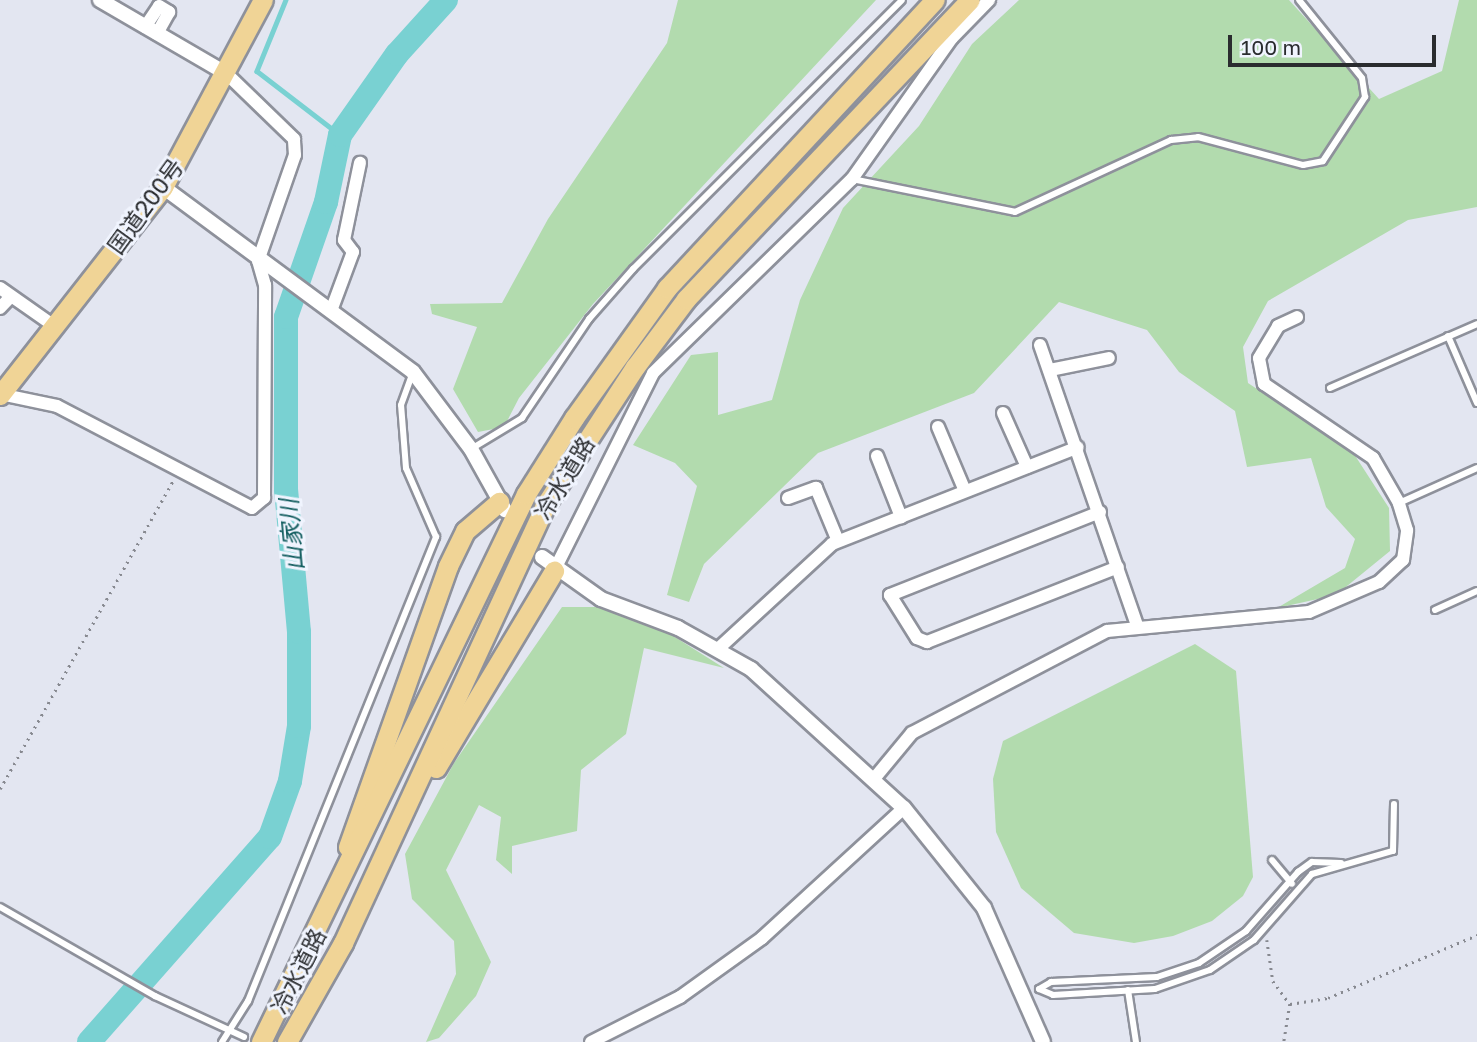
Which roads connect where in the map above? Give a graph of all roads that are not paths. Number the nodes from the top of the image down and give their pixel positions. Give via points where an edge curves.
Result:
1 (100, 0) edge
2 (263, 0) edge
3 (902, 0) edge
4 (935, 0) edge
5 (970, 0) edge
6 (989, 0) edge
7 (1299, 0) edge
8 (227, 74) junction
9 (360, 163) dead end
10 (852, 180) junction
11 (163, 187) junction
12 (258, 261) junction
13 (0, 288) edge
14 (11, 296) junction
15 (0, 308) edge
16 (331, 311) junction
17 (1297, 317) dead end
18 (1477, 324) edge
19 (54, 326) junction
20 (1448, 337) junction
21 (1040, 345) dead end
22 (1109, 358) dead end
23 (1050, 370) junction
24 (413, 372) junction
25 (1330, 388) dead end
26 (0, 394) edge
27 (1477, 403) edge
28 (1003, 413) dead end
29 (938, 427) dead end
30 (1078, 447) junction
31 (471, 449) junction
32 (877, 456) dead end
33 (1027, 467) junction
34 (1477, 468) edge
35 (965, 491) junction
36 (788, 498) dead end
37 (1399, 503) junction
38 (502, 506) joint
39 (1100, 512) junction
40 (901, 517) junction
41 (838, 541) junction
42 (548, 564) junction
43 (1118, 567) junction
44 (1477, 591) edge
45 (1435, 610) dead end
46 (1137, 625) junction
47 (719, 648) junction
48 (873, 780) junction
49 (1394, 804) dead end
50 (904, 808) junction
51 (1272, 860) dead end
52 (1341, 863) junction
53 (372, 880) junction
54 (1289, 882) junction
55 (1296, 887) junction
56 (0, 907) edge
57 (320, 928) junction
58 (1129, 981) junction
59 (1022, 989) junction
60 (1039, 989) junction
61 (1128, 991) junction
62 (229, 1031) junction
63 (253, 1039) edge
64 (222, 1042) edge
65 (287, 1042) edge
66 (591, 1042) edge
67 (1043, 1042) edge
68 (1136, 1042) edge

1 - 8 street
2 - 8 highway, 国道200号
3 - 31 lane via 634,269 589,319 522,418
4 - 57 highway, 冷水道路 via 667,288 574,418 526,494
5 - 53 highway, 冷水道路 via 686,299 635,367 544,507
6 - 10 street via 952,38
7 - 10 lane via 1362,78 1365,97 1323,161 1303,165 1199,137 1171,140 1015,212
8 - 11 highway, 国道200号
8 - 12 street via 294,139 295,155
9 - 16 street via 344,240 353,252
10 - 42 street via 653,373
11 - 12 street
11 - 19 highway, 国道200号
12 - 16 street
12 - 26 street via 265,285 264,498 252,508 57,406
13 - 14 street
14 - 15 street
14 - 19 street
16 - 24 street
17 - 37 street via 1278,326 1259,358 1264,384 1357,442
18 - 20 lane
19 - 26 highway, 国道200号
20 - 25 lane
20 - 27 lane
21 - 23 street
22 - 23 street
23 - 30 street
24 - 31 street
24 - 62 lane via 401,405 406,468 436,537 248,1001
28 - 33 street
29 - 35 street
30 - 33 street
30 - 39 street
31 - 38 street
32 - 40 street
33 - 35 street
34 - 37 lane
35 - 40 street
36 - 41 street via 816,488
37 - 46 street via 1407,530 1403,560 1341,603 1309,612
38 - 57 highway via 465,531 448,566
39 - 43 street
39 - 43 street via 890,595 917,638 927,642
40 - 41 street
41 - 47 street
42 - 47 street via 601,599
42 - 53 highway
43 - 46 street
44 - 45 lane
46 - 48 street via 1065,649 1048,666 945,713 912,733
47 - 48 street via 784,697
48 - 50 street
49 - 52 lane via 1393,851
50 - 59 street via 984,908
50 - 66 street via 762,938 680,997
51 - 54 lane
52 - 54 lane via 1312,862
52 - 55 lane
53 - 65 highway, 冷水道路
54 - 55 lane
54 - 58 lane via 1226,947 1199,963
55 - 61 lane via 1263,930 1189,981
56 - 62 lane via 118,977
57 - 63 highway, 冷水道路
58 - 60 lane via 1051,982
58 - 61 lane
59 - 60 street
59 - 67 street
60 - 61 lane via 1053,995
61 - 68 lane
62 - 63 lane
62 - 64 lane

